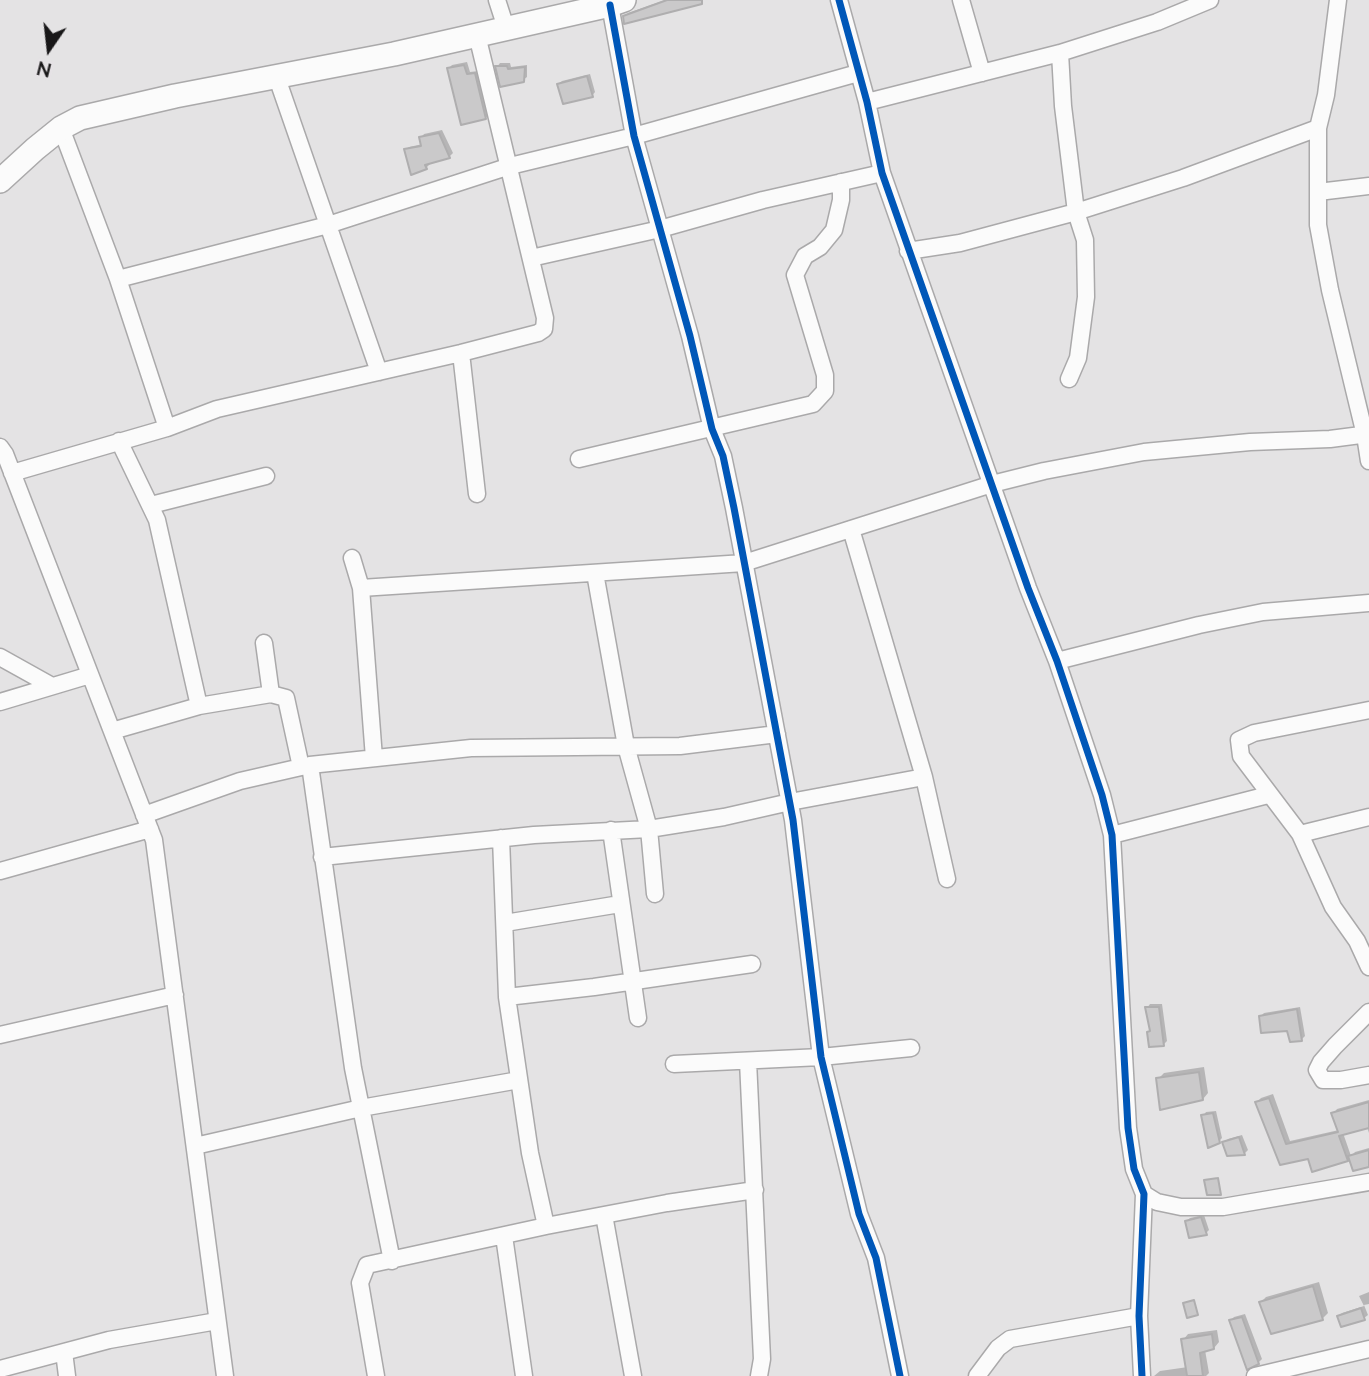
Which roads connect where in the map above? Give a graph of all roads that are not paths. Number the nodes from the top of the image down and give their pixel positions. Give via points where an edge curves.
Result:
1 (497, 0) edge
2 (839, 0) edge
3 (961, 0) edge
4 (1210, 0) edge
5 (1338, 0) edge
6 (617, 3) edge
7 (506, 28) junction
8 (477, 34) junction
9 (1060, 53) junction
10 (858, 73) junction
11 (982, 73) junction
12 (277, 78) junction
13 (867, 102) junction
14 (61, 128) junction
15 (1318, 128) junction
16 (634, 136) junction
17 (510, 166) junction
18 (882, 173) junction
19 (0, 181) edge
20 (841, 182) junction
21 (1369, 186) edge
22 (1318, 192) junction
23 (1076, 212) junction
24 (328, 225) junction
25 (660, 229) junction
26 (908, 251) junction
27 (531, 258) junction
28 (118, 279) junction
29 (461, 353) junction
30 (379, 372) junction
31 (1069, 379) dead end
32 (167, 428) junction
33 (712, 429) junction
34 (1367, 434) edge
35 (120, 441) junction
36 (0, 447) edge
37 (579, 459) dead end
38 (1369, 461) edge
39 (12, 473) junction
40 (266, 476) dead end
41 (992, 484) junction
42 (477, 494) dead end
43 (151, 505) junction
44 (850, 529) junction
45 (352, 558) dead end
46 (744, 564) junction
47 (595, 573) junction
48 (360, 588) junction
49 (1369, 603) edge
50 (264, 643) dead end
51 (0, 657) edge
52 (1057, 661) junction
53 (90, 675) junction
54 (52, 685) junction
55 (271, 694) junction
56 (0, 702) edge
57 (199, 706) junction
58 (1369, 710) edge
59 (112, 732) junction
60 (777, 734) junction
61 (626, 746) junction
62 (374, 758) junction
63 (305, 766) junction
64 (924, 778) junction
65 (1268, 795) junction
66 (790, 802) junction
67 (1369, 817) edge
68 (147, 822) junction
69 (649, 829) junction
70 (611, 830) junction
71 (1300, 834) junction
72 (1112, 835) junction
73 (501, 838) junction
74 (321, 856) junction
75 (0, 870) edge
76 (947, 879) dead end
77 (655, 894) dead end
78 (620, 904) junction
79 (505, 923) junction
80 (752, 964) dead end
81 (1369, 967) edge
82 (632, 981) junction
83 (174, 995) junction
84 (507, 997) junction
85 (1369, 1012) edge
86 (638, 1017) dead end
87 (0, 1035) edge
88 (911, 1048) dead end
89 (821, 1056) junction
90 (748, 1061) junction
91 (674, 1064) dead end
92 (1369, 1075) edge
93 (519, 1080) junction
94 (361, 1108) junction
95 (195, 1146) junction
96 (1369, 1182) edge
97 (755, 1189) junction
98 (1144, 1194) junction
99 (604, 1215) junction
100 (546, 1226) junction
101 (504, 1236) junction
102 (392, 1261) junction
103 (1139, 1316) junction
104 (217, 1321) junction
105 (1369, 1349) edge
106 (64, 1352) junction
107 (0, 1369) edge
108 (68, 1376) edge
109 (225, 1376) edge
110 (376, 1376) edge
111 (524, 1376) edge
112 (633, 1376) edge
113 (759, 1376) edge
114 (900, 1376) edge
115 (977, 1376) edge
116 (1142, 1376) edge
117 (1255, 1376) edge

1 - 7 street
2 - 10 street
3 - 11 street
4 - 9 street
5 - 15 street
6 - 7 street
6 - 16 street
7 - 8 street
8 - 12 street
8 - 17 street
9 - 11 street
9 - 23 street
10 - 13 street
10 - 16 street
11 - 13 street
12 - 14 street via 162,99 80,118
12 - 24 street
13 - 18 street
14 - 19 street
14 - 28 street
15 - 22 street
15 - 23 street
16 - 17 street
16 - 25 street
17 - 24 street
17 - 27 street
18 - 20 street
18 - 26 street
20 - 25 street
20 - 33 street via 834,230 805,256 795,275 825,375 825,391 813,404
21 - 22 street
22 - 34 street via 1318,225 1330,290
23 - 26 street via 960,243
23 - 31 street via 1085,240 1086,297 1078,358
24 - 28 street
24 - 30 street
25 - 27 street
25 - 33 street
26 - 41 street
27 - 29 street via 544,329
28 - 32 street
29 - 30 street
29 - 42 street
30 - 32 street via 217,409
32 - 35 street
33 - 37 street
33 - 46 street via 723,456
34 - 38 street
34 - 41 street via 1144,452
35 - 39 street
35 - 43 street
36 - 39 street
39 - 53 street
40 - 43 street
41 - 44 street
41 - 52 street
43 - 57 street
44 - 46 street
44 - 64 street
45 - 48 street
46 - 47 street
46 - 60 street
47 - 48 street
47 - 61 street
48 - 62 street
49 - 52 street via 1263,612
50 - 55 street
51 - 54 street
52 - 72 street
53 - 54 street
53 - 59 street
54 - 56 street
55 - 57 street
55 - 63 street via 286,698
57 - 59 street
58 - 65 street via 1239,740 1241,756
59 - 68 street
60 - 61 street via 680,746
60 - 66 street
61 - 62 street via 471,748
61 - 69 street
62 - 63 street
63 - 68 street via 240,781
63 - 74 street
64 - 66 street
64 - 76 street
65 - 71 street
65 - 72 street
66 - 69 street
66 - 89 street
67 - 71 street
68 - 75 street
68 - 83 street
69 - 70 street
69 - 77 street
70 - 73 street
70 - 78 street
71 - 81 street via 1333,907
72 - 98 street via 1128,1129 1133,1169
73 - 74 street
73 - 79 street
74 - 94 street
78 - 79 street
78 - 82 street
79 - 84 street
80 - 82 street
82 - 84 street
82 - 86 street
83 - 87 street
83 - 95 street
84 - 93 street
85 - 92 street via 1317,1070 1323,1080
88 - 89 street
89 - 90 street
89 - 114 street via 859,1214 876,1258
90 - 91 street
90 - 97 street
93 - 94 street
93 - 100 street
94 - 95 street
94 - 102 street
95 - 104 street
96 - 98 street via 1223,1207 1181,1208
97 - 99 street
97 - 113 street
98 - 103 street
99 - 100 street
99 - 112 street
100 - 101 street
101 - 102 street
101 - 111 street
102 - 110 street via 367,1265 360,1283
103 - 115 street via 1010,1339
103 - 116 street
104 - 106 street
104 - 109 street
105 - 117 street
106 - 107 street
106 - 108 street

